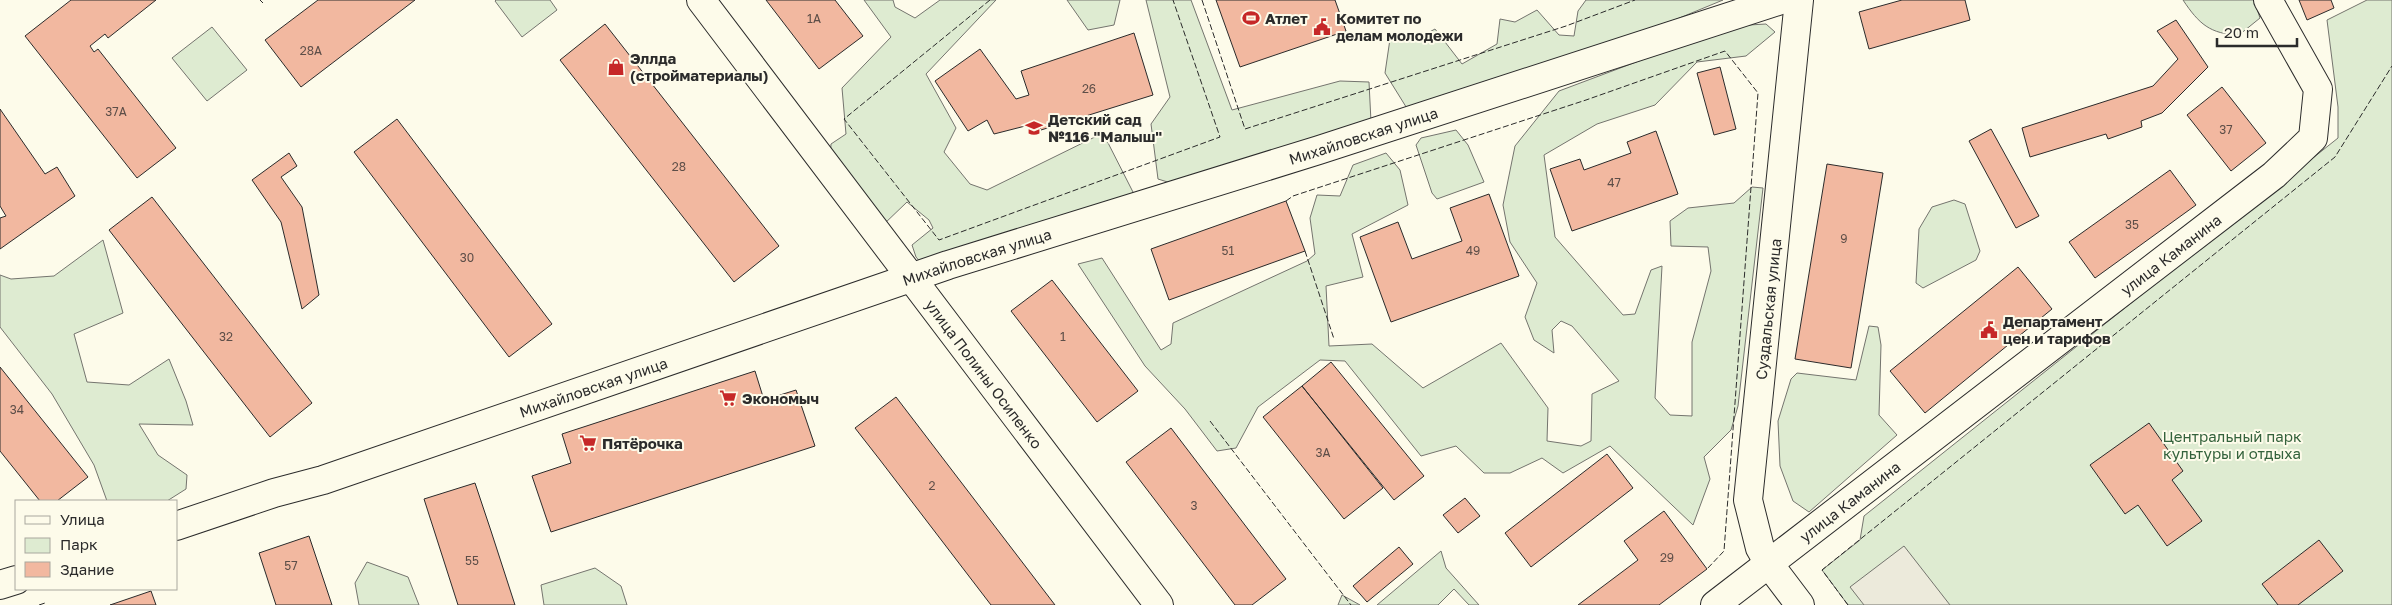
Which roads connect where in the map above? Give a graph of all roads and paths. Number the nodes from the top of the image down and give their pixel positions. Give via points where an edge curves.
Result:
1 (701, 0) edge
2 (1781, 0) edge
3 (1799, 0) edge
4 (2268, 0) edge
5 (911, 279) junction
6 (178, 525) edge
7 (1768, 564) junction
8 (15, 580) edge
9 (0, 585) edge
10 (1159, 605) edge
11 (1716, 605) edge
12 (1800, 605) edge

1 - 5 street, улица Полины Осипенко
2 - 5 street, Михайловская улица
3 - 7 street, Суздальская улица via 1748,500 1760,548
4 - 7 street, улица Каманина via 2318,89 2313,138 2274,175
5 - 6 street, Михайловская улица via 323,480
5 - 10 street, улица Полины Осипенко
7 - 11 street, улица Каманина
7 - 12 street, Суздальская улица
8 - 9 street

